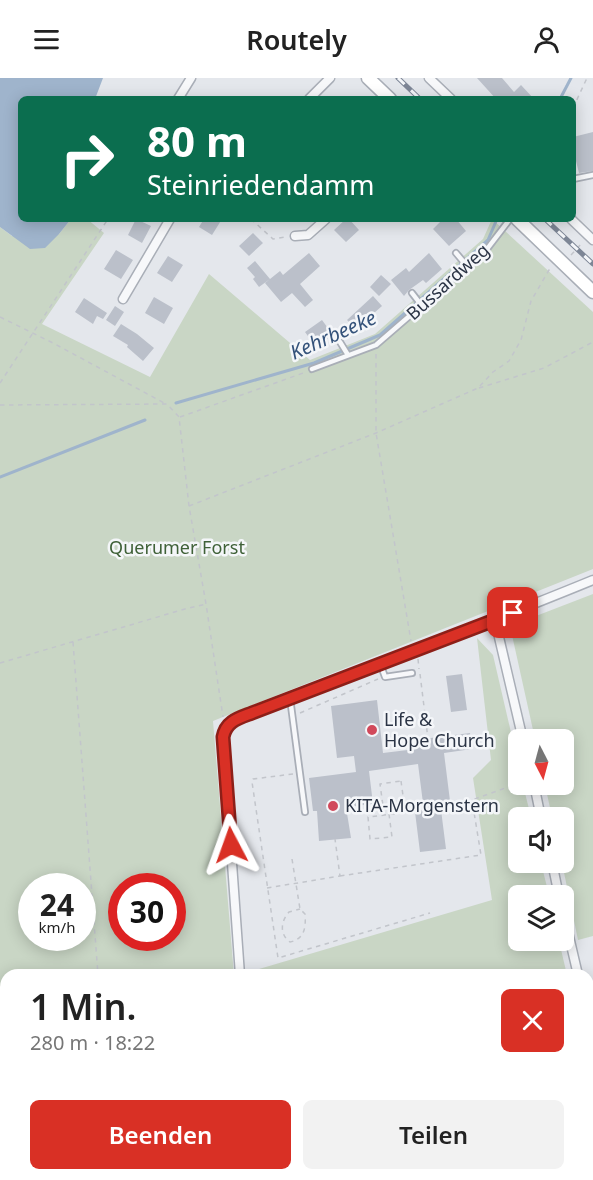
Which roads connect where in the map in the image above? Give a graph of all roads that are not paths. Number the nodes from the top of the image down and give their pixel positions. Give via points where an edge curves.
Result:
1 (191, 78) edge
2 (330, 78) edge
3 (368, 78) edge
4 (429, 78) edge
5 (180, 96) edge
6 (312, 96) edge
7 (387, 96) edge
8 (448, 96) edge
9 (593, 175) edge
10 (576, 178) edge
11 (168, 222) edge
12 (323, 222) edge
13 (508, 222) edge
14 (520, 222) edge
15 (574, 222) edge
16 (296, 236) road end
17 (590, 238) edge
18 (456, 253) dead end
19 (467, 266) junction
20 (593, 292) edge
21 (412, 293) dead end
22 (123, 299) dead end
23 (422, 306) junction
24 (340, 342) dead end
25 (348, 355) junction
26 (312, 369) road end
27 (593, 580) edge
28 (495, 620) junction
29 (380, 663) junction
30 (412, 673) dead end
31 (290, 698) junction
32 (520, 729) edge
33 (305, 812) dead end
34 (572, 951) edge
35 (240, 969) edge
36 (577, 969) edge

1 - 5 street
2 - 6 street
3 - 7 main road
4 - 8 street
9 - 10 lane
11 - 22 street
12 - 16 street via 308,235
13 - 19 lane, Bussardweg via 487,249
14 - 20 main road
15 - 17 street
18 - 19 lane
19 - 23 lane, Bussardweg
21 - 23 lane
23 - 25 lane, Bussardweg via 376,345
24 - 25 lane
25 - 26 lane, Bussardweg
27 - 28 street
28 - 29 street
28 - 32 street
29 - 30 lane via 385,677
29 - 31 street
31 - 33 lane
31 - 35 street via 233,721 226,726 223,737
34 - 36 street

